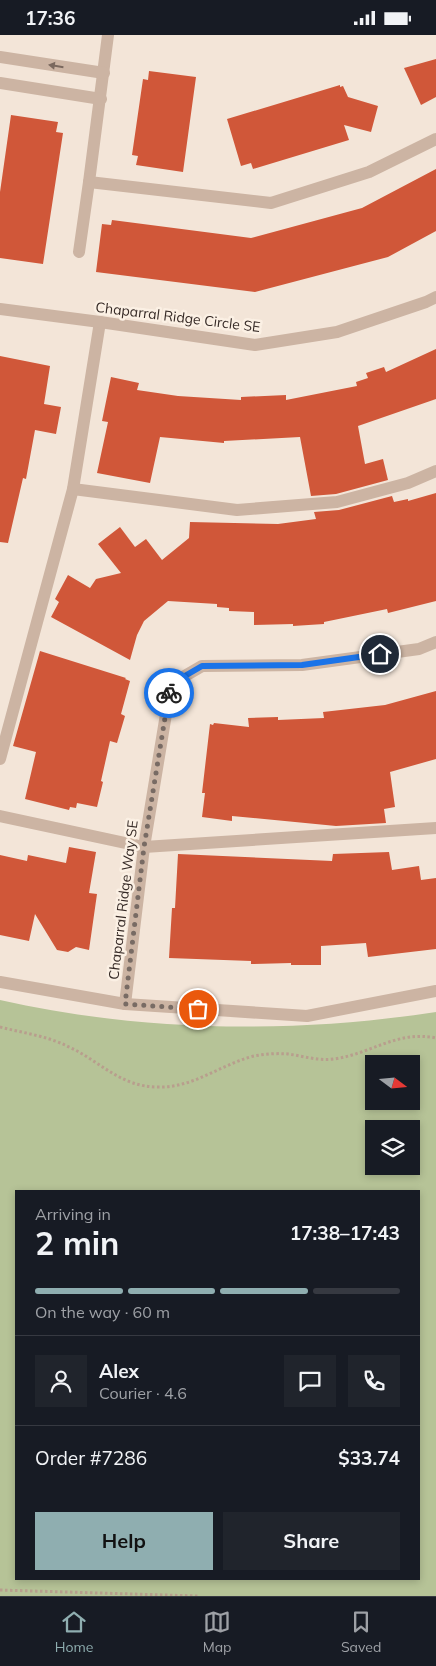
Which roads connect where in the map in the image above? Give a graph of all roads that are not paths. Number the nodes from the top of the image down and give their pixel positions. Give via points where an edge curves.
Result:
1 (108, 35) edge
2 (0, 57) edge
3 (104, 73) junction
4 (0, 83) edge
5 (100, 99) junction
6 (436, 139) edge
7 (89, 182) junction
8 (79, 252) dead end
9 (436, 297) edge
10 (0, 309) edge
11 (100, 322) junction
12 (436, 471) edge
13 (73, 489) junction
14 (436, 641) edge
15 (0, 759) edge
16 (0, 816) edge
17 (436, 828) edge
18 (144, 847) junction
19 (0, 982) edge
20 (436, 991) edge
21 (125, 1004) junction

1 - 3 street
3 -> 2 street
3 - 5 street
4 - 5 street
5 - 7 street
6 - 7 street via 369,172 271,203
7 - 8 street
9 - 11 street, Chaparral Ridge Circle SE via 338,332 255,345
10 - 11 street, Chaparral Ridge Circle SE
11 - 13 street
12 - 13 street via 408,483 338,502 237,510
13 - 15 street
14 - 18 street, Chaparral Ridge Way SE via 419,649 302,665 202,666 171,684
16 - 18 street
17 - 18 street
18 - 21 street, Chaparral Ridge Way SE
19 - 21 street
20 - 21 street via 307,1016

